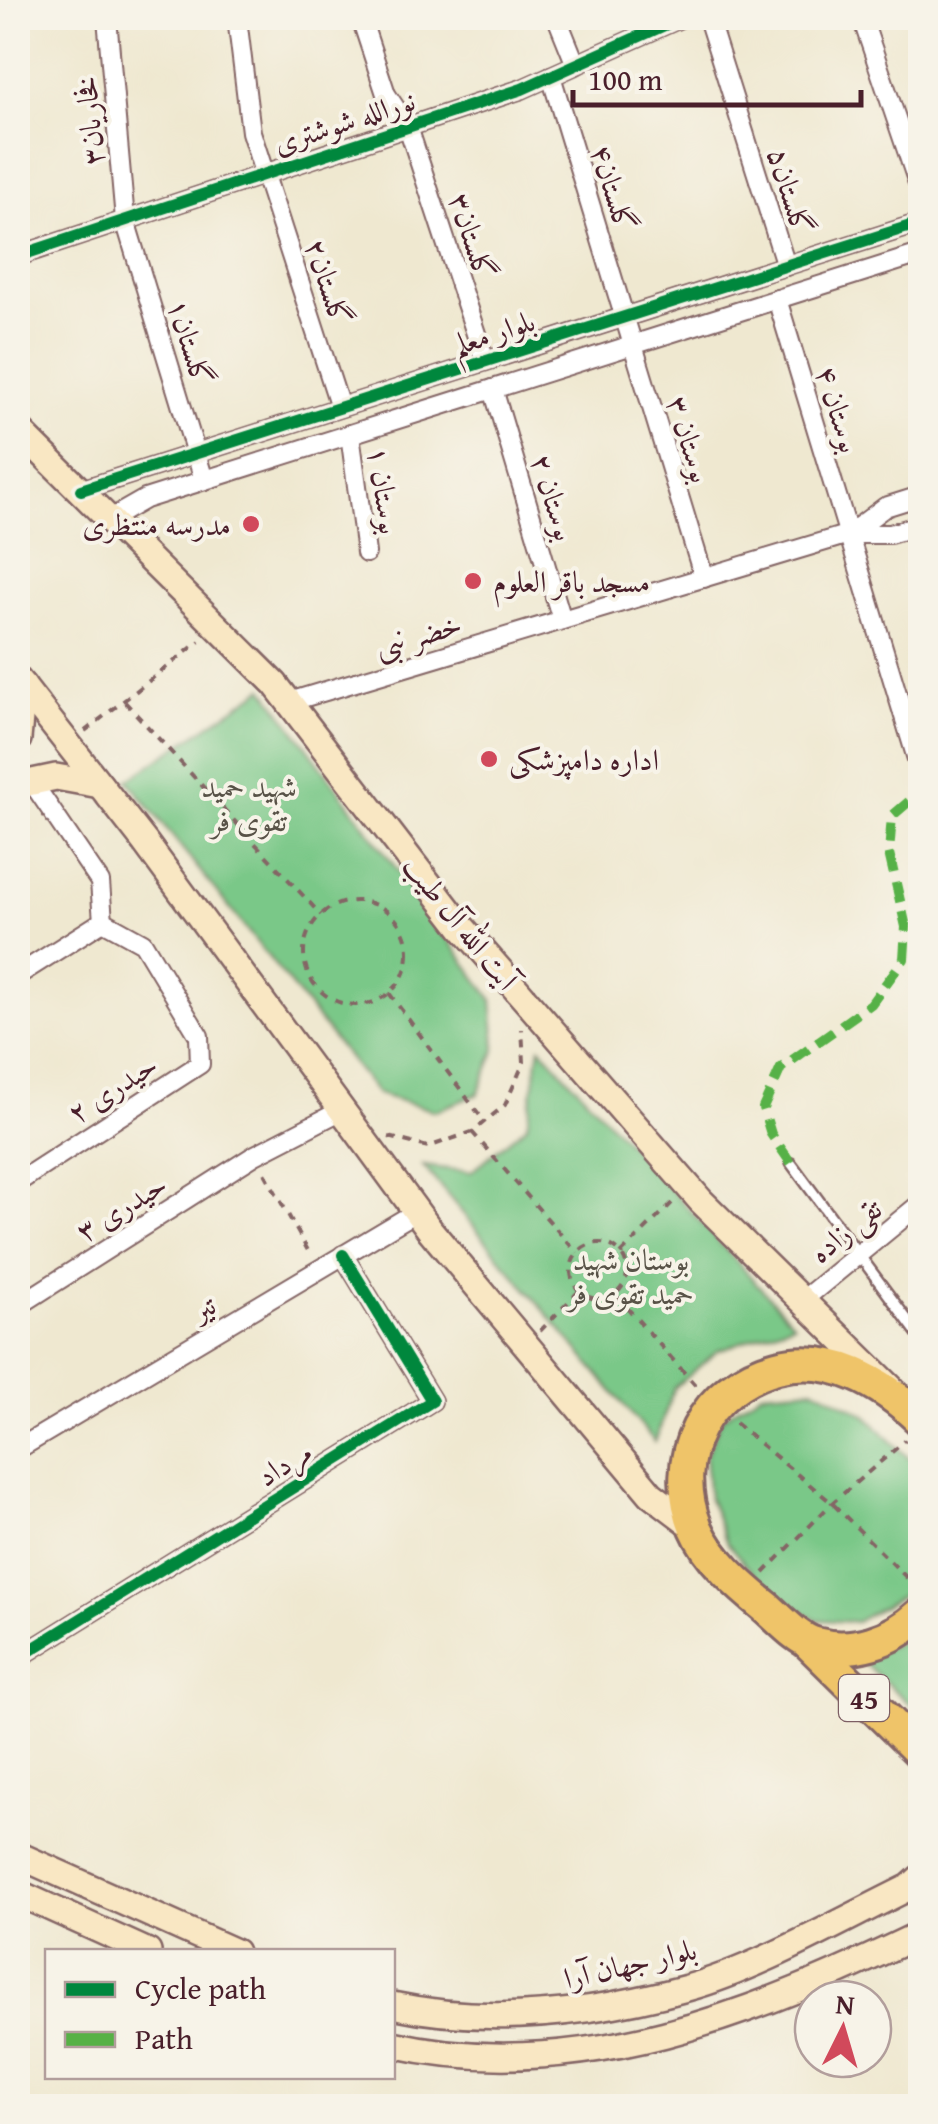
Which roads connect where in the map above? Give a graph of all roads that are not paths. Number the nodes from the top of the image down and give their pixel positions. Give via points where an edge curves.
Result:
1 (107, 18) edge
2 (237, 18) edge
3 (556, 18) edge
4 (680, 18) edge
5 (708, 18) edge
6 (862, 18) edge
7 (365, 19) edge
8 (576, 65) junction
9 (551, 76) junction
10 (408, 127) junction
11 (266, 173) junction
12 (920, 189) edge
13 (125, 220) junction
14 (920, 222) edge
15 (18, 256) edge
16 (920, 256) edge
17 (786, 266) junction
18 (776, 299) junction
19 (624, 317) junction
20 (633, 345) junction
21 (484, 362) junction
22 (493, 389) junction
23 (340, 407) junction
24 (18, 428) edge
25 (350, 434) junction
26 (196, 453) junction
27 (204, 480) junction
28 (81, 490) junction
29 (920, 496) edge
30 (110, 519) junction
31 (920, 525) edge
32 (849, 534) junction
33 (366, 552) dead end
34 (704, 578) junction
35 (562, 620) junction
36 (20, 683) edge
37 (290, 702) junction
38 (18, 739) edge
39 (920, 770) edge
40 (24, 783) edge
41 (100, 785) junction
42 (102, 921) junction
43 (18, 975) edge
44 (348, 1119) junction
45 (791, 1163) dead end
46 (18, 1182) edge
47 (920, 1204) edge
48 (416, 1212) junction
49 (859, 1254) junction
50 (343, 1255) junction
51 (804, 1299) junction
52 (18, 1306) edge
53 (920, 1337) edge
54 (914, 1418) edge
55 (18, 1449) edge
56 (696, 1528) junction
57 (920, 1615) edge
58 (809, 1643) junction
59 (18, 1658) edge
60 (908, 1742) edge
61 (920, 1762) edge
62 (18, 1855) edge
63 (920, 1878) edge
64 (18, 1893) edge
65 (920, 1934) edge
66 (141, 1949) edge
67 (228, 1949) edge
68 (395, 2005) edge
69 (395, 2044) edge

1 - 13 street, فخاریان۳
2 - 11 street, گلستان۲ via 251,132
3 - 8 street
4 - 8 street, نورالله شوشتری
5 - 17 street, گلستان۵
6 - 12 street
7 - 10 street, گلستان۳ via 386,94
8 - 9 street, نورالله شوشتری
9 - 10 street, نورالله شوشتری
9 - 19 street, گلستان۴
10 - 11 street, نورالله شوشتری
10 - 21 street, گلستان۳
11 - 13 street, نورالله شوشتری
11 - 23 street, گلستان۲
13 - 15 street, نورالله شوشتری
13 - 26 street, گلستان۱
14 - 17 street, بلوار معلم
16 - 18 street, بلوار معلم
17 - 19 street, بلوار معلم
18 - 20 street, بلوار معلم
18 - 32 street, بوستان ۴
19 - 20 street, بوستان ۳
19 - 21 street, بلوار معلم
20 - 22 street, بلوار معلم
20 - 34 street, بوستان ۳
21 - 23 street, بلوار معلم
22 - 25 street, بلوار معلم
22 - 35 street, بوستان ۲
23 - 26 street, بلوار معلم
24 - 28 main road, آیت الله آل طیب
25 - 27 street, بلوار معلم
25 - 33 street, بوستان ۱
26 - 27 street, گلستان۱
26 - 28 street, بلوار معلم
27 - 30 street, بلوار معلم
28 - 30 main road, آیت الله آل طیب
29 - 32 street, خضر نبی via 886,507
30 - 37 main road, آیت الله آل طیب
31 - 32 street, خضر نبی via 890,534
32 - 34 street, خضر نبی
32 - 39 street, بوستان ۴
34 - 35 street, خضر نبی
35 - 37 street, خضر نبی
36 - 38 main road
36 - 41 main road
37 - 51 main road, آیت الله آل طیب via 462,927 688,1187
40 - 41 main road via 56,778
40 - 42 street via 100,882
41 - 44 main road
42 - 43 street
42 - 46 street, حیدری ۲ via 143,942 198,1036 200,1064
44 - 48 main road
44 - 52 street, حیدری ۳ via 255,1155
45 - 49 lane
47 - 49 street, تقی زاده
48 - 50 street, تیر
48 - 56 main road via 651,1494
49 - 51 street, تقی زاده
49 - 53 lane
50 - 55 street, تیر
50 - 59 street, مرداد via 432,1401
51 - 54 main road, آیت الله آل طیب
54 - 56 highway via 850,1369 791,1364 734,1384 712,1404 689,1446 686,1474
56 - 58 highway via 746,1591
57 - 58 highway via 864,1645
58 - 60 highway, 45
60 - 61 main road
62 - 67 main road
63 - 68 main road, بلوار جهان آرا via 798,1942 690,1988 544,2016
64 - 66 main road
65 - 69 main road via 815,1984 706,2025 636,2042 550,2056

